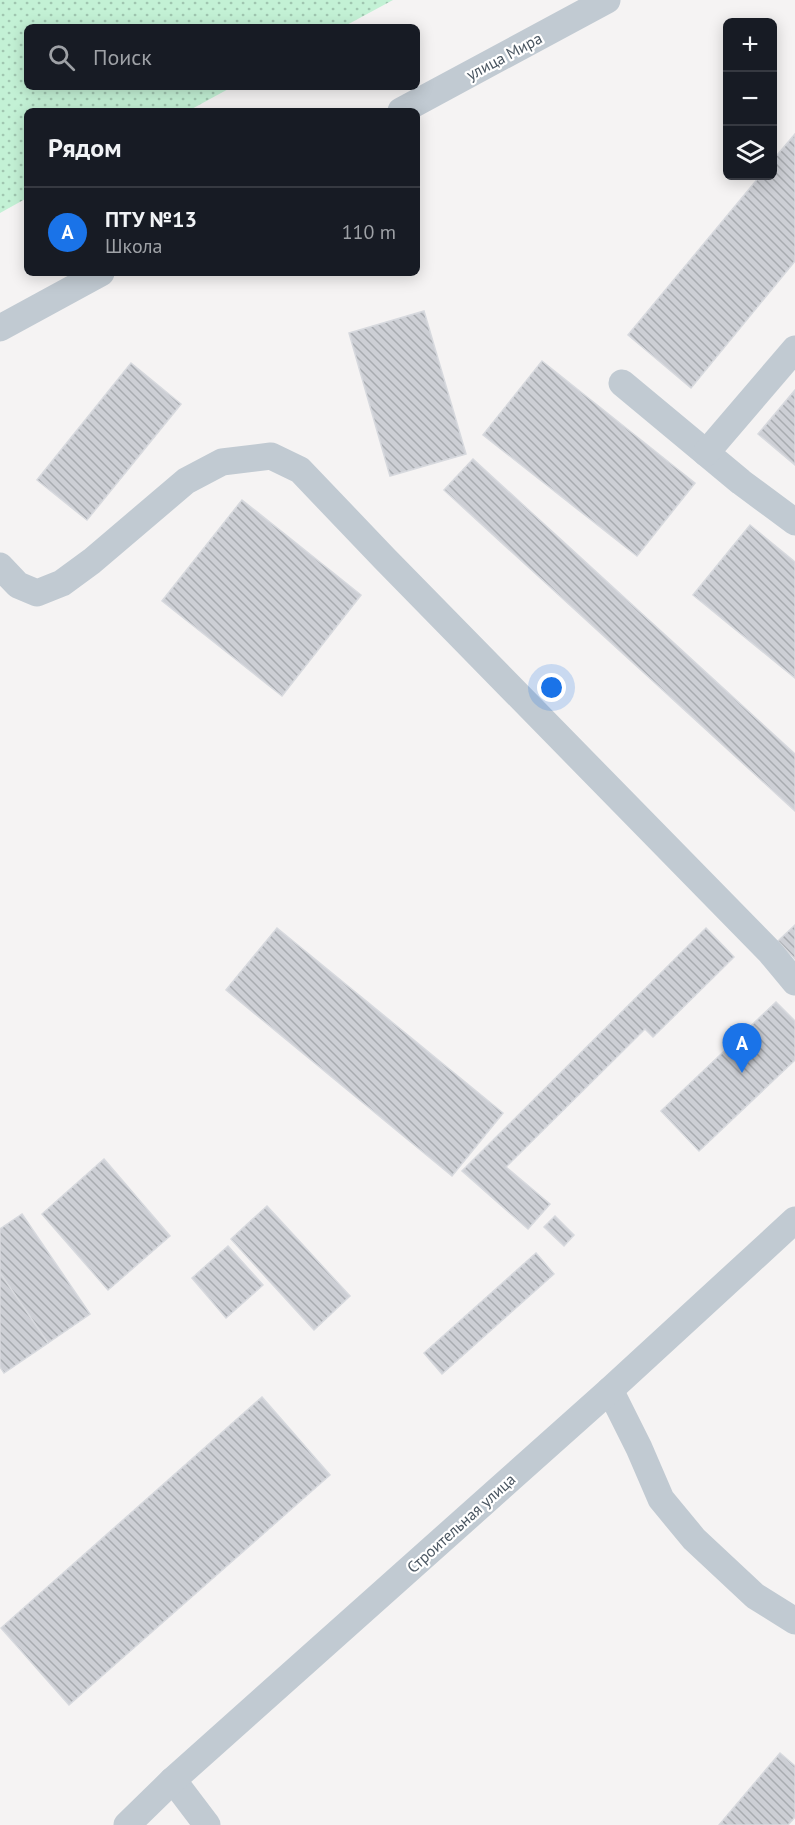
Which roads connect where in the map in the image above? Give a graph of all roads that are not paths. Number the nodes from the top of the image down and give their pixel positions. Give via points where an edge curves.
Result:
1 (607, 0) edge
2 (407, 108) edge
3 (95, 276) edge
4 (0, 328) edge
5 (795, 349) edge
6 (622, 383) dead end
7 (706, 453) junction
8 (795, 522) edge
9 (0, 566) edge
10 (795, 982) edge
11 (795, 1220) edge
12 (610, 1390) junction
13 (795, 1621) edge
14 (173, 1780) junction
15 (127, 1825) edge
16 (207, 1825) edge

1 - 2 street, улица Мира
3 - 4 street
5 - 7 street
6 - 7 street
7 - 8 street
9 - 10 street via 18,585 37,593 62,583 186,481 222,462 271,456 300,470
11 - 12 street, Строительная улица
12 - 13 street via 661,1499 694,1539 755,1596
12 - 14 street, Строительная улица
14 - 15 street, Строительная улица
14 - 16 street

